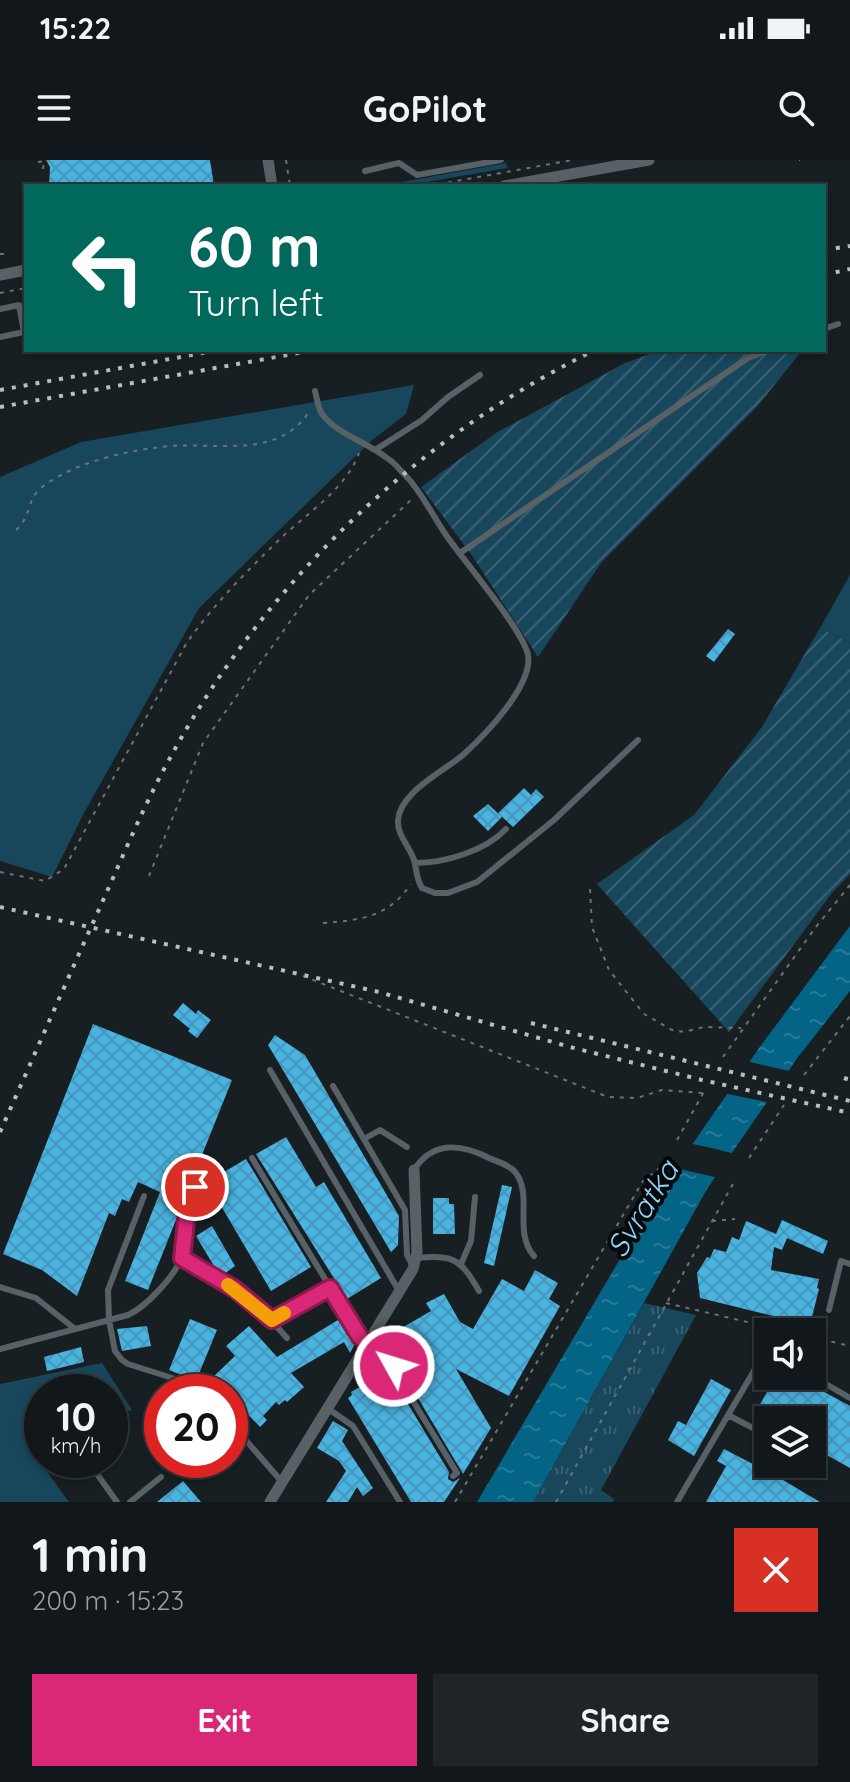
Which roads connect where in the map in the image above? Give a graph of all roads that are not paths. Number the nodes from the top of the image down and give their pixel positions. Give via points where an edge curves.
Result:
1 (268, 160) edge
2 (501, 160) edge
3 (649, 160) edge
4 (400, 162) edge
5 (365, 171) dead end
6 (272, 184) edge
7 (515, 184) edge
8 (24, 270) edge
9 (0, 275) edge
10 (0, 309) edge
11 (838, 324) dead end
12 (826, 328) edge
13 (0, 337) edge
14 (764, 352) edge
15 (480, 375) dead end
16 (315, 391) dead end
17 (375, 450) junction
18 (460, 553) junction
19 (638, 740) dead end
20 (506, 829) dead end
21 (415, 863) junction
22 (270, 1070) dead end
23 (333, 1086) dead end
24 (364, 1139) junction
25 (407, 1147) dead end
26 (252, 1158) dead end
27 (216, 1165) dead end
28 (414, 1170) joint
29 (144, 1196) dead end
30 (475, 1197) dead end
31 (534, 1256) dead end
32 (182, 1258) junction
33 (415, 1262) junction
34 (461, 1264) junction
35 (850, 1264) edge
36 (0, 1287) edge
37 (330, 1288) junction
38 (399, 1291) junction
39 (479, 1291) dead end
40 (829, 1310) dead end
41 (109, 1320) junction
42 (272, 1320) junction
43 (75, 1329) junction
44 (287, 1338) dead end
45 (366, 1345) junction
46 (0, 1349) edge
47 (394, 1366) dead end
48 (754, 1371) edge
49 (162, 1374) edge
50 (826, 1384) edge
51 (850, 1398) edge
52 (413, 1401) dead end
53 (327, 1408) junction
54 (728, 1415) junction
55 (754, 1429) edge
56 (248, 1443) edge
57 (453, 1476) dead end
58 (100, 1478) edge
59 (160, 1478) edge
60 (282, 1482) junction
61 (117, 1502) edge
62 (130, 1502) edge
63 (270, 1502) edge
64 (400, 1502) edge
65 (677, 1502) edge

1 - 6 street
2 - 4 lane via 417,175
3 - 7 street
4 - 5 lane
8 - 9 street
10 - 13 lane via 19,305 24,332
11 - 12 lane
14 - 18 lane
15 - 17 lane
16 - 17 lane via 320,412
17 - 18 lane via 419,493
18 - 21 lane via 517,633 528,667 520,688 481,737 405,802 399,830
19 - 21 lane via 554,820 477,882 435,893 422,888
20 - 21 lane via 452,859
22 - 38 lane
23 - 24 lane
24 - 25 lane via 380,1130
24 - 33 lane via 405,1210 407,1255
26 - 37 lane
27 - 32 lane via 198,1180 188,1204
28 - 31 lane via 431,1152 451,1146 512,1169 521,1186 527,1248
28 - 33 street
29 - 41 lane via 108,1290
30 - 34 lane via 471,1241
32 - 41 lane via 141,1309
32 - 42 lane via 235,1289
33 - 34 lane via 446,1256
33 - 38 street
34 - 39 lane
35 - 40 lane via 841,1261
36 - 43 lane via 36,1298
37 - 42 lane
37 - 45 lane
38 - 45 street
41 - 43 lane
41 - 49 lane via 122,1360
42 - 44 lane
43 - 46 lane
45 - 47 lane
45 - 53 street
48 - 54 lane
50 - 51 lane
52 - 57 lane via 457,1473
53 - 60 street
53 - 64 lane via 353,1426
54 - 55 lane
54 - 65 lane
56 - 60 lane
58 - 61 lane
59 - 62 lane
60 - 63 street

